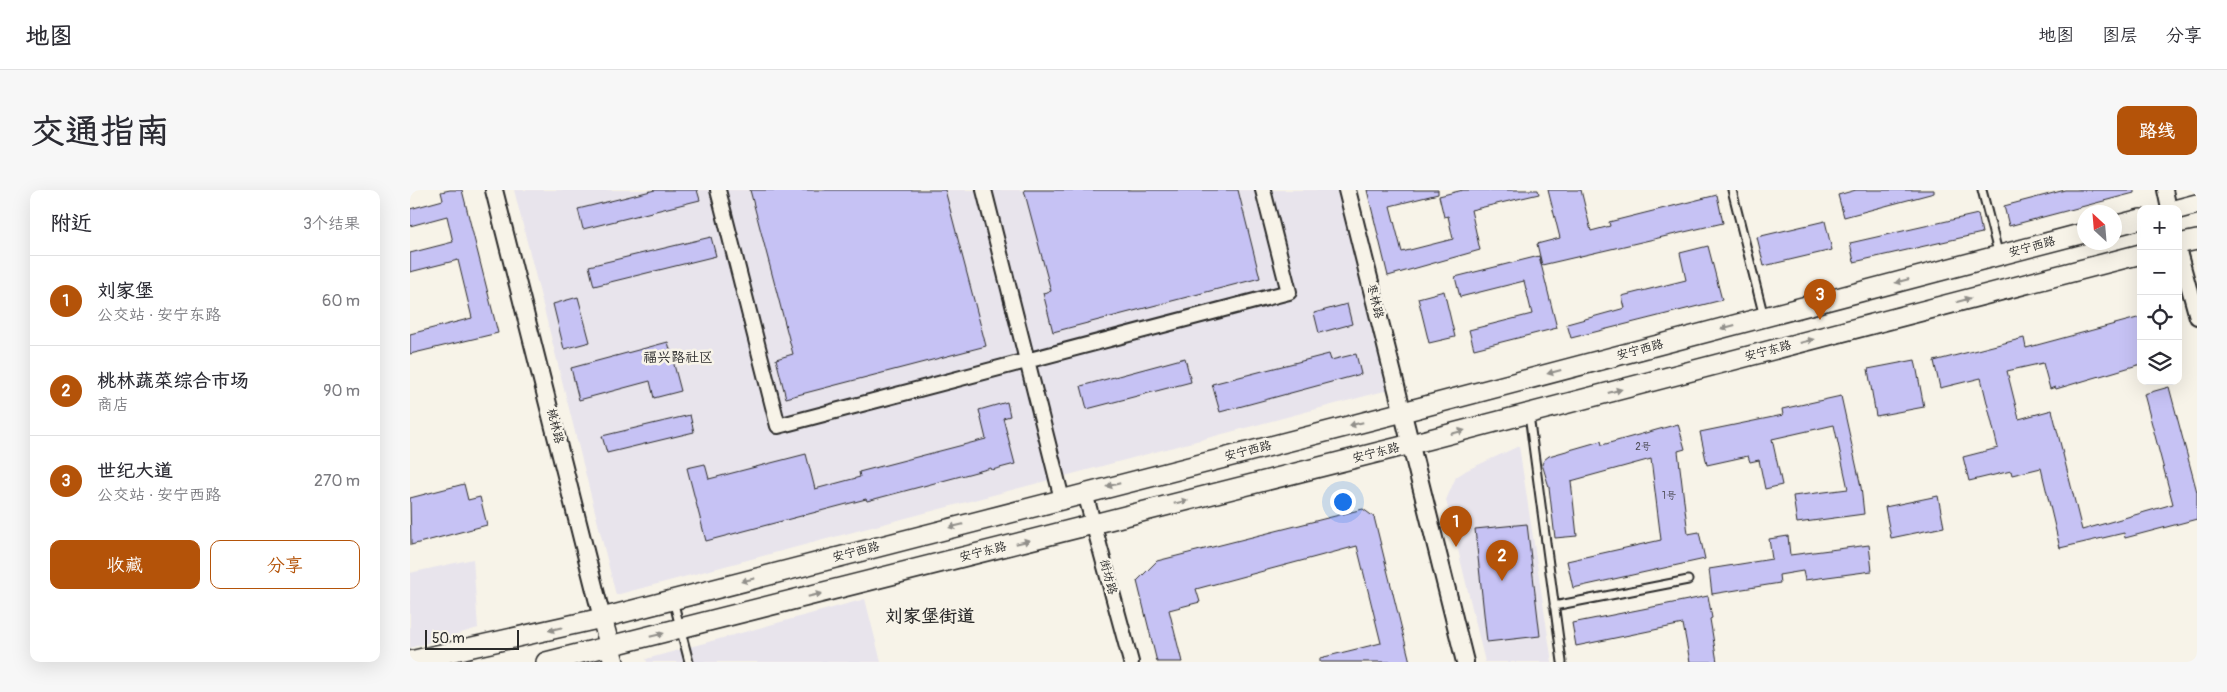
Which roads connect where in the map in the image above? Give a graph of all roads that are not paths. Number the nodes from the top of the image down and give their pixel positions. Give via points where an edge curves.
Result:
1 (494, 190) edge
2 (718, 190) edge
3 (984, 190) edge
4 (1263, 190) edge
5 (1347, 190) edge
6 (1732, 190) edge
7 (1982, 190) edge
8 (2165, 190) edge
9 (2197, 204) edge
10 (2168, 205) edge
11 (2182, 208) edge
12 (2137, 220) edge
13 (2122, 224) edge
14 (2077, 235) edge
15 (2197, 240) edge
16 (2182, 245) edge
17 (2179, 250) edge
18 (2137, 255) edge
19 (1999, 256) junction
20 (1764, 317) junction
21 (2197, 318) edge
22 (1028, 361) junction
23 (1403, 412) junction
24 (1529, 414) junction
25 (1411, 444) junction
26 (1085, 493) junction
27 (1062, 499) junction
28 (1094, 524) junction
29 (1688, 580) dead end
30 (673, 599) junction
31 (1554, 606) junction
32 (602, 618) junction
33 (681, 629) junction
34 (612, 654) edge
35 (410, 661) edge
36 (546, 662) edge
37 (689, 662) edge
38 (1130, 662) edge
39 (1465, 662) edge
40 (1562, 662) edge

1 - 32 street, 桃林路
2 - 22 street via 778,426
3 - 22 street
4 - 22 street via 1289,292
5 - 23 street, 枣林路
6 - 20 lane
7 - 19 lane
8 - 10 street
9 - 11 main road
12 - 13 main road
14 - 19 main road, 安宁西路
15 - 16 main road
17 - 21 street
24 -> 18 main road, 安宁东路
19 -> 20 main road, 安宁西路
20 -> 23 main road, 安宁西路
22 - 27 street
23 - 25 street, 枣林路
23 -> 26 main road, 安宁西路
25 -> 24 main road, 安宁东路
24 - 31 lane
28 -> 25 main road, 安宁东路
25 - 39 street, 枣林路
26 - 27 main road, 安宁西路
26 - 28 street, 街坊路
27 -> 30 main road, 安宁西路
33 -> 28 main road, 安宁东路
28 - 38 street, 街坊路
29 - 31 lane
30 - 32 main road, 安宁西路
30 - 33 lane
31 - 40 lane
32 - 34 main road, 桃林路
32 -> 35 main road, 安宁西路
34 -> 33 main road, 安宁东路
33 - 37 lane
34 - 36 main road

